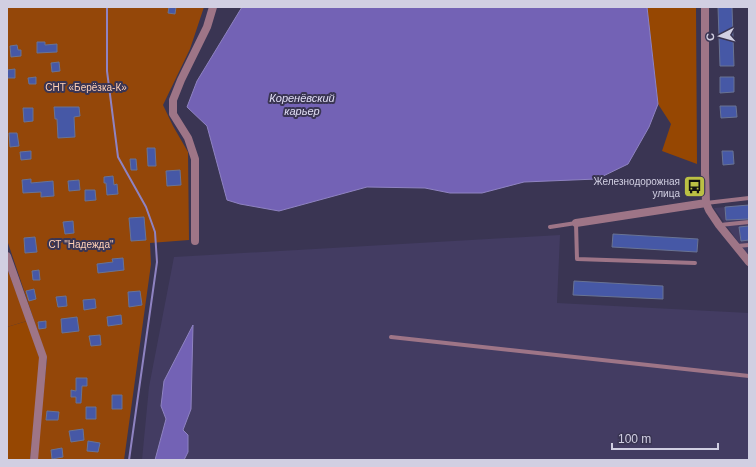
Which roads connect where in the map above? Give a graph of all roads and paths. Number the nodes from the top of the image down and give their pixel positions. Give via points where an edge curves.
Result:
1 (213, 7) edge
2 (705, 7) edge
3 (749, 198) edge
4 (706, 203) junction
5 (749, 222) edge
6 (576, 223) junction
7 (719, 225) junction
8 (550, 228) dead end
9 (195, 241) dead end
10 (749, 245) edge
11 (736, 246) junction
12 (7, 256) edge
13 (749, 262) edge
14 (695, 263) dead end
15 (391, 337) dead end
16 (749, 376) edge
17 (34, 460) edge

1 - 9 street via 207,27 173,100 173,114 188,138 195,159
2 - 4 street
3 - 4 lane
4 - 6 street
4 - 7 street
5 - 7 lane
6 - 8 lane
6 - 14 lane via 577,259
7 - 11 street
10 - 11 lane
11 - 13 street
12 - 17 street via 43,357
15 - 16 lane

